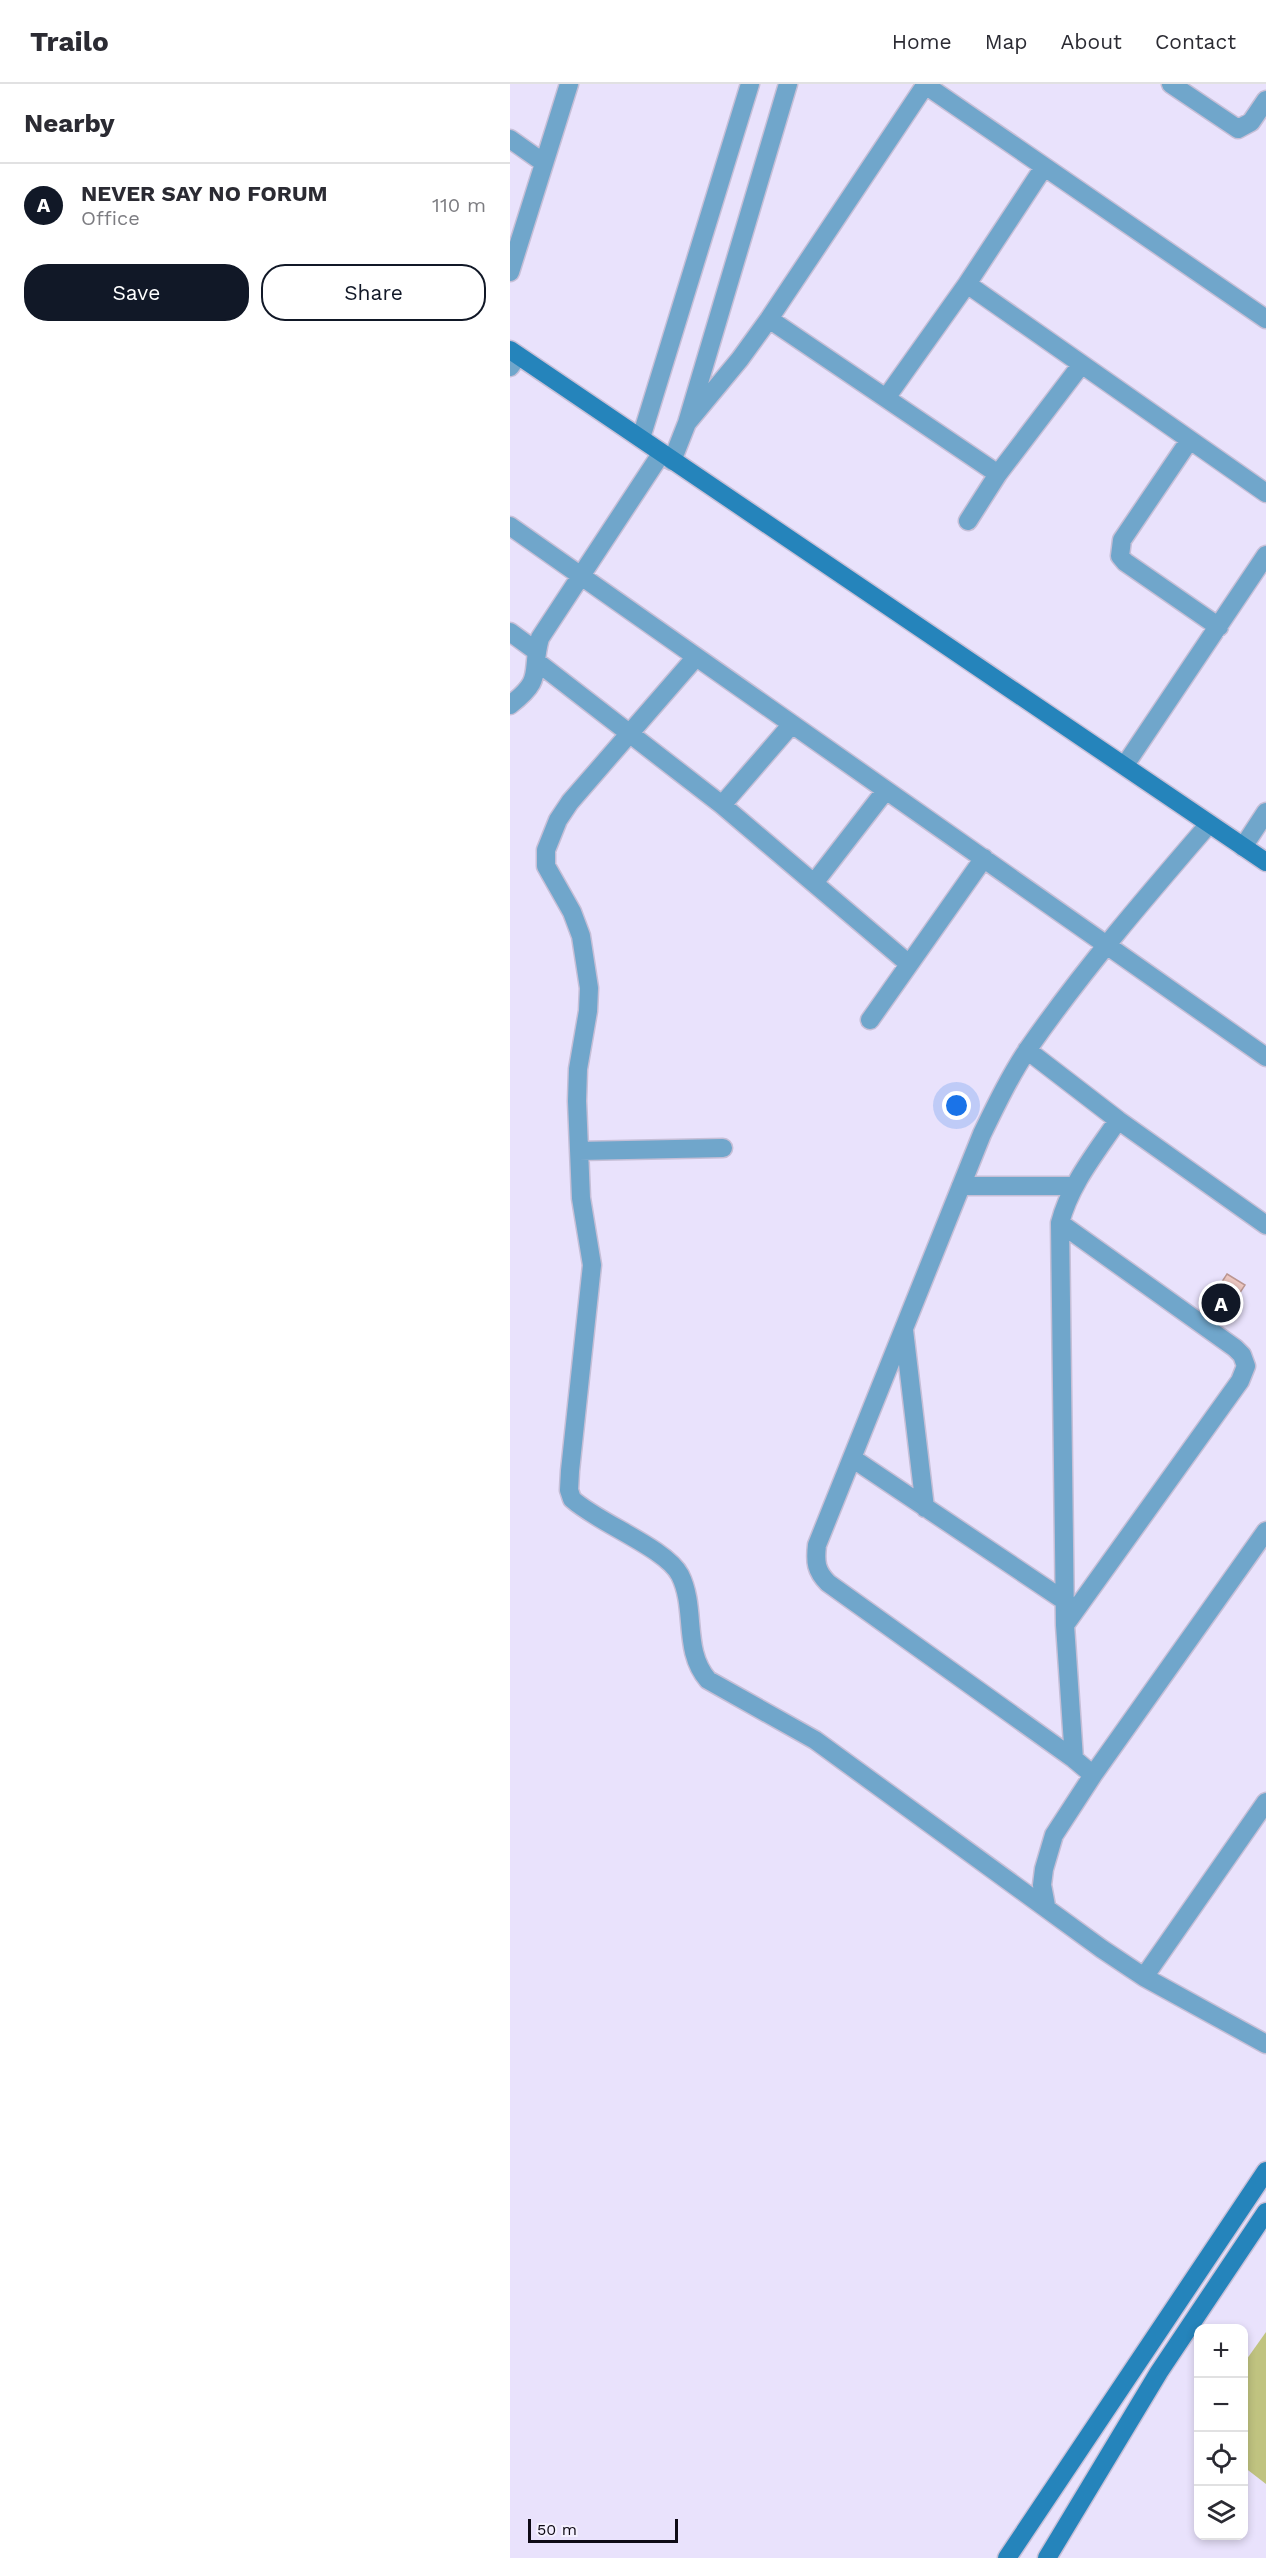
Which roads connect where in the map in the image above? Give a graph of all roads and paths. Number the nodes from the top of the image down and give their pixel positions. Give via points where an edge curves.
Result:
1 (569, 84) edge
2 (750, 84) edge
3 (788, 84) edge
4 (925, 84) edge
5 (1171, 84) edge
6 (1266, 100) edge
7 (510, 139) edge
8 (544, 163) junction
9 (1044, 167) junction
10 (510, 272) edge
11 (967, 284) junction
12 (769, 319) junction
13 (1266, 319) edge
14 (513, 358) edge
15 (1081, 365) junction
16 (886, 398) junction
17 (687, 423) junction
18 (641, 438) junction
19 (1189, 441) junction
20 (667, 458) junction
21 (999, 474) junction
22 (1266, 493) edge
23 (968, 521) dead end
24 (510, 526) edge
25 (1266, 555) edge
26 (581, 576) junction
27 (1219, 627) junction
28 (510, 632) edge
29 (536, 656) junction
30 (696, 657) junction
31 (510, 705) edge
32 (792, 724) junction
33 (630, 733) junction
34 (1125, 765) junction
35 (886, 790) junction
36 (722, 805) junction
37 (1266, 812) edge
38 (1209, 824) junction
39 (1243, 847) junction
40 (984, 858) junction
41 (1266, 862) edge
42 (814, 883) junction
43 (1106, 945) junction
44 (909, 964) junction
45 (870, 1020) dead end
46 (1027, 1050) junction
47 (1266, 1057) edge
48 (1118, 1120) junction
49 (723, 1148) dead end
50 (579, 1151) junction
51 (961, 1186) junction
52 (1074, 1186) junction
53 (1060, 1223) junction
54 (1266, 1225) edge
55 (904, 1329) junction
56 (852, 1458) junction
57 (925, 1508) junction
58 (1266, 1531) edge
59 (1065, 1601) junction
60 (1065, 1624) junction
61 (1074, 1759) junction
62 (1094, 1775) junction
63 (1266, 1802) edge
64 (1046, 1906) junction
65 (1143, 1977) junction
66 (1266, 2044) edge
67 (1266, 2171) edge
68 (1266, 2212) edge
69 (1007, 2558) edge
70 (1047, 2558) edge

1 - 8 street
2 - 18 street
3 - 17 street
4 - 9 street
4 - 12 street
5 - 6 street via 1238,129 1251,122
7 - 8 street
8 - 10 street
9 - 11 street
9 - 13 street
11 - 15 street
11 - 16 street
12 - 16 street
12 - 17 street
14 - 18 street
15 - 19 street
15 - 21 street
16 - 21 street
17 - 20 street
18 - 20 street
19 - 22 street
19 - 27 street via 1122,540 1120,556
20 - 26 street
20 - 34 street
21 - 23 street
24 - 26 street
25 - 27 street
26 - 29 street via 540,638
26 - 30 street
27 - 34 street
28 - 29 street
29 - 31 street via 535,680
29 - 33 street
30 - 32 street
30 - 33 street
32 - 35 street
32 - 36 street
33 - 36 street
33 - 50 street via 570,802 546,850 546,866 581,936 589,988 578,1069
34 - 38 street
35 - 40 street
35 - 42 street
36 - 42 street
37 - 39 street
38 - 39 street
38 - 43 street
39 - 41 street
40 - 43 street
40 - 44 street
42 - 44 street
43 - 46 street
43 - 47 street
44 - 45 street
46 - 48 street
46 - 51 street via 986,1125
48 - 52 street
48 - 54 street
49 - 50 street
50 - 64 street via 592,1265 570,1471 572,1499 671,1563 684,1586 698,1669 708,1680 815,1740
51 - 52 street
51 - 55 street
52 - 53 street
53 - 59 street
53 - 60 street via 1235,1348 1246,1366 1240,1381
55 - 56 street
55 - 57 street
56 - 57 street
56 - 61 street via 817,1545 818,1573
57 - 59 street
58 - 62 street
59 - 60 street
60 - 61 street
61 - 62 street
62 - 64 street via 1054,1835 1042,1885
63 - 65 street
64 - 65 street
65 - 66 street
67 - 69 street
68 - 70 street via 1159,2372

